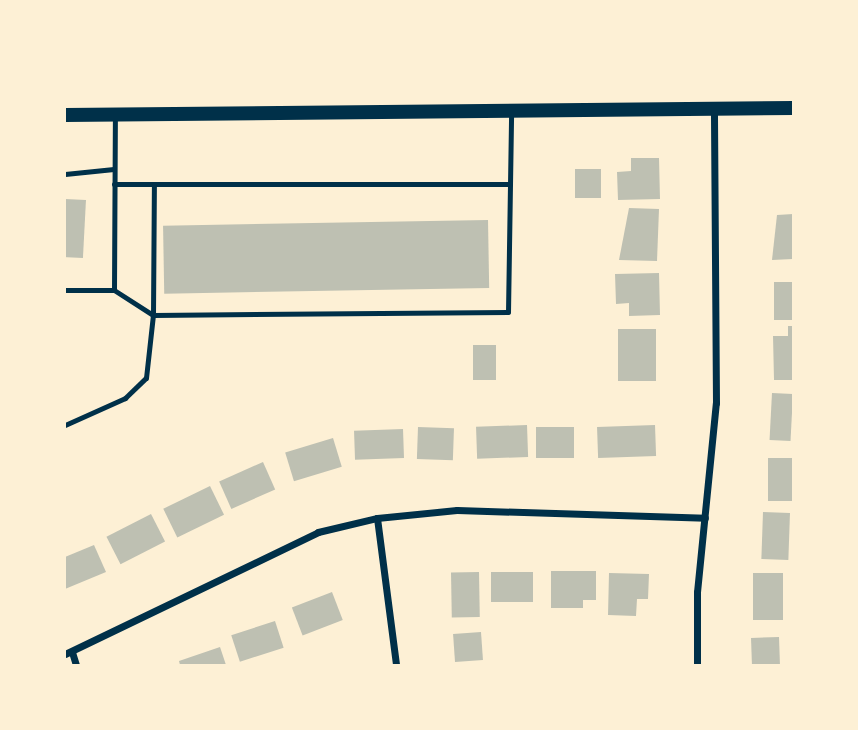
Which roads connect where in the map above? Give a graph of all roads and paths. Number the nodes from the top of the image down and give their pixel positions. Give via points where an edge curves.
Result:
1 (793, 108) edge
2 (714, 109) junction
3 (510, 110) junction
4 (115, 114) junction
5 (65, 115) edge
6 (114, 169) junction
7 (65, 174) edge
8 (114, 184) junction
9 (510, 184) junction
10 (154, 185) junction
11 (65, 290) edge
12 (114, 290) junction
13 (153, 315) junction
14 (65, 425) edge
15 (377, 518) junction
16 (705, 518) junction
17 (68, 653) edge
18 (76, 665) edge
19 (396, 665) edge
20 (697, 665) edge

1 - 2 main road
2 - 3 main road
2 - 16 street via 716,403
3 - 4 main road
3 - 9 lane
4 - 5 main road
4 - 6 lane
6 - 7 lane
6 - 8 lane
8 - 10 lane
8 - 12 lane
9 - 10 lane
9 - 13 lane via 508,312
10 - 13 lane
11 - 12 lane
12 - 13 lane
13 - 14 lane via 146,377 125,398
15 - 16 street via 457,510
15 - 17 street via 318,532
15 - 19 street
16 - 20 street
17 - 18 street

